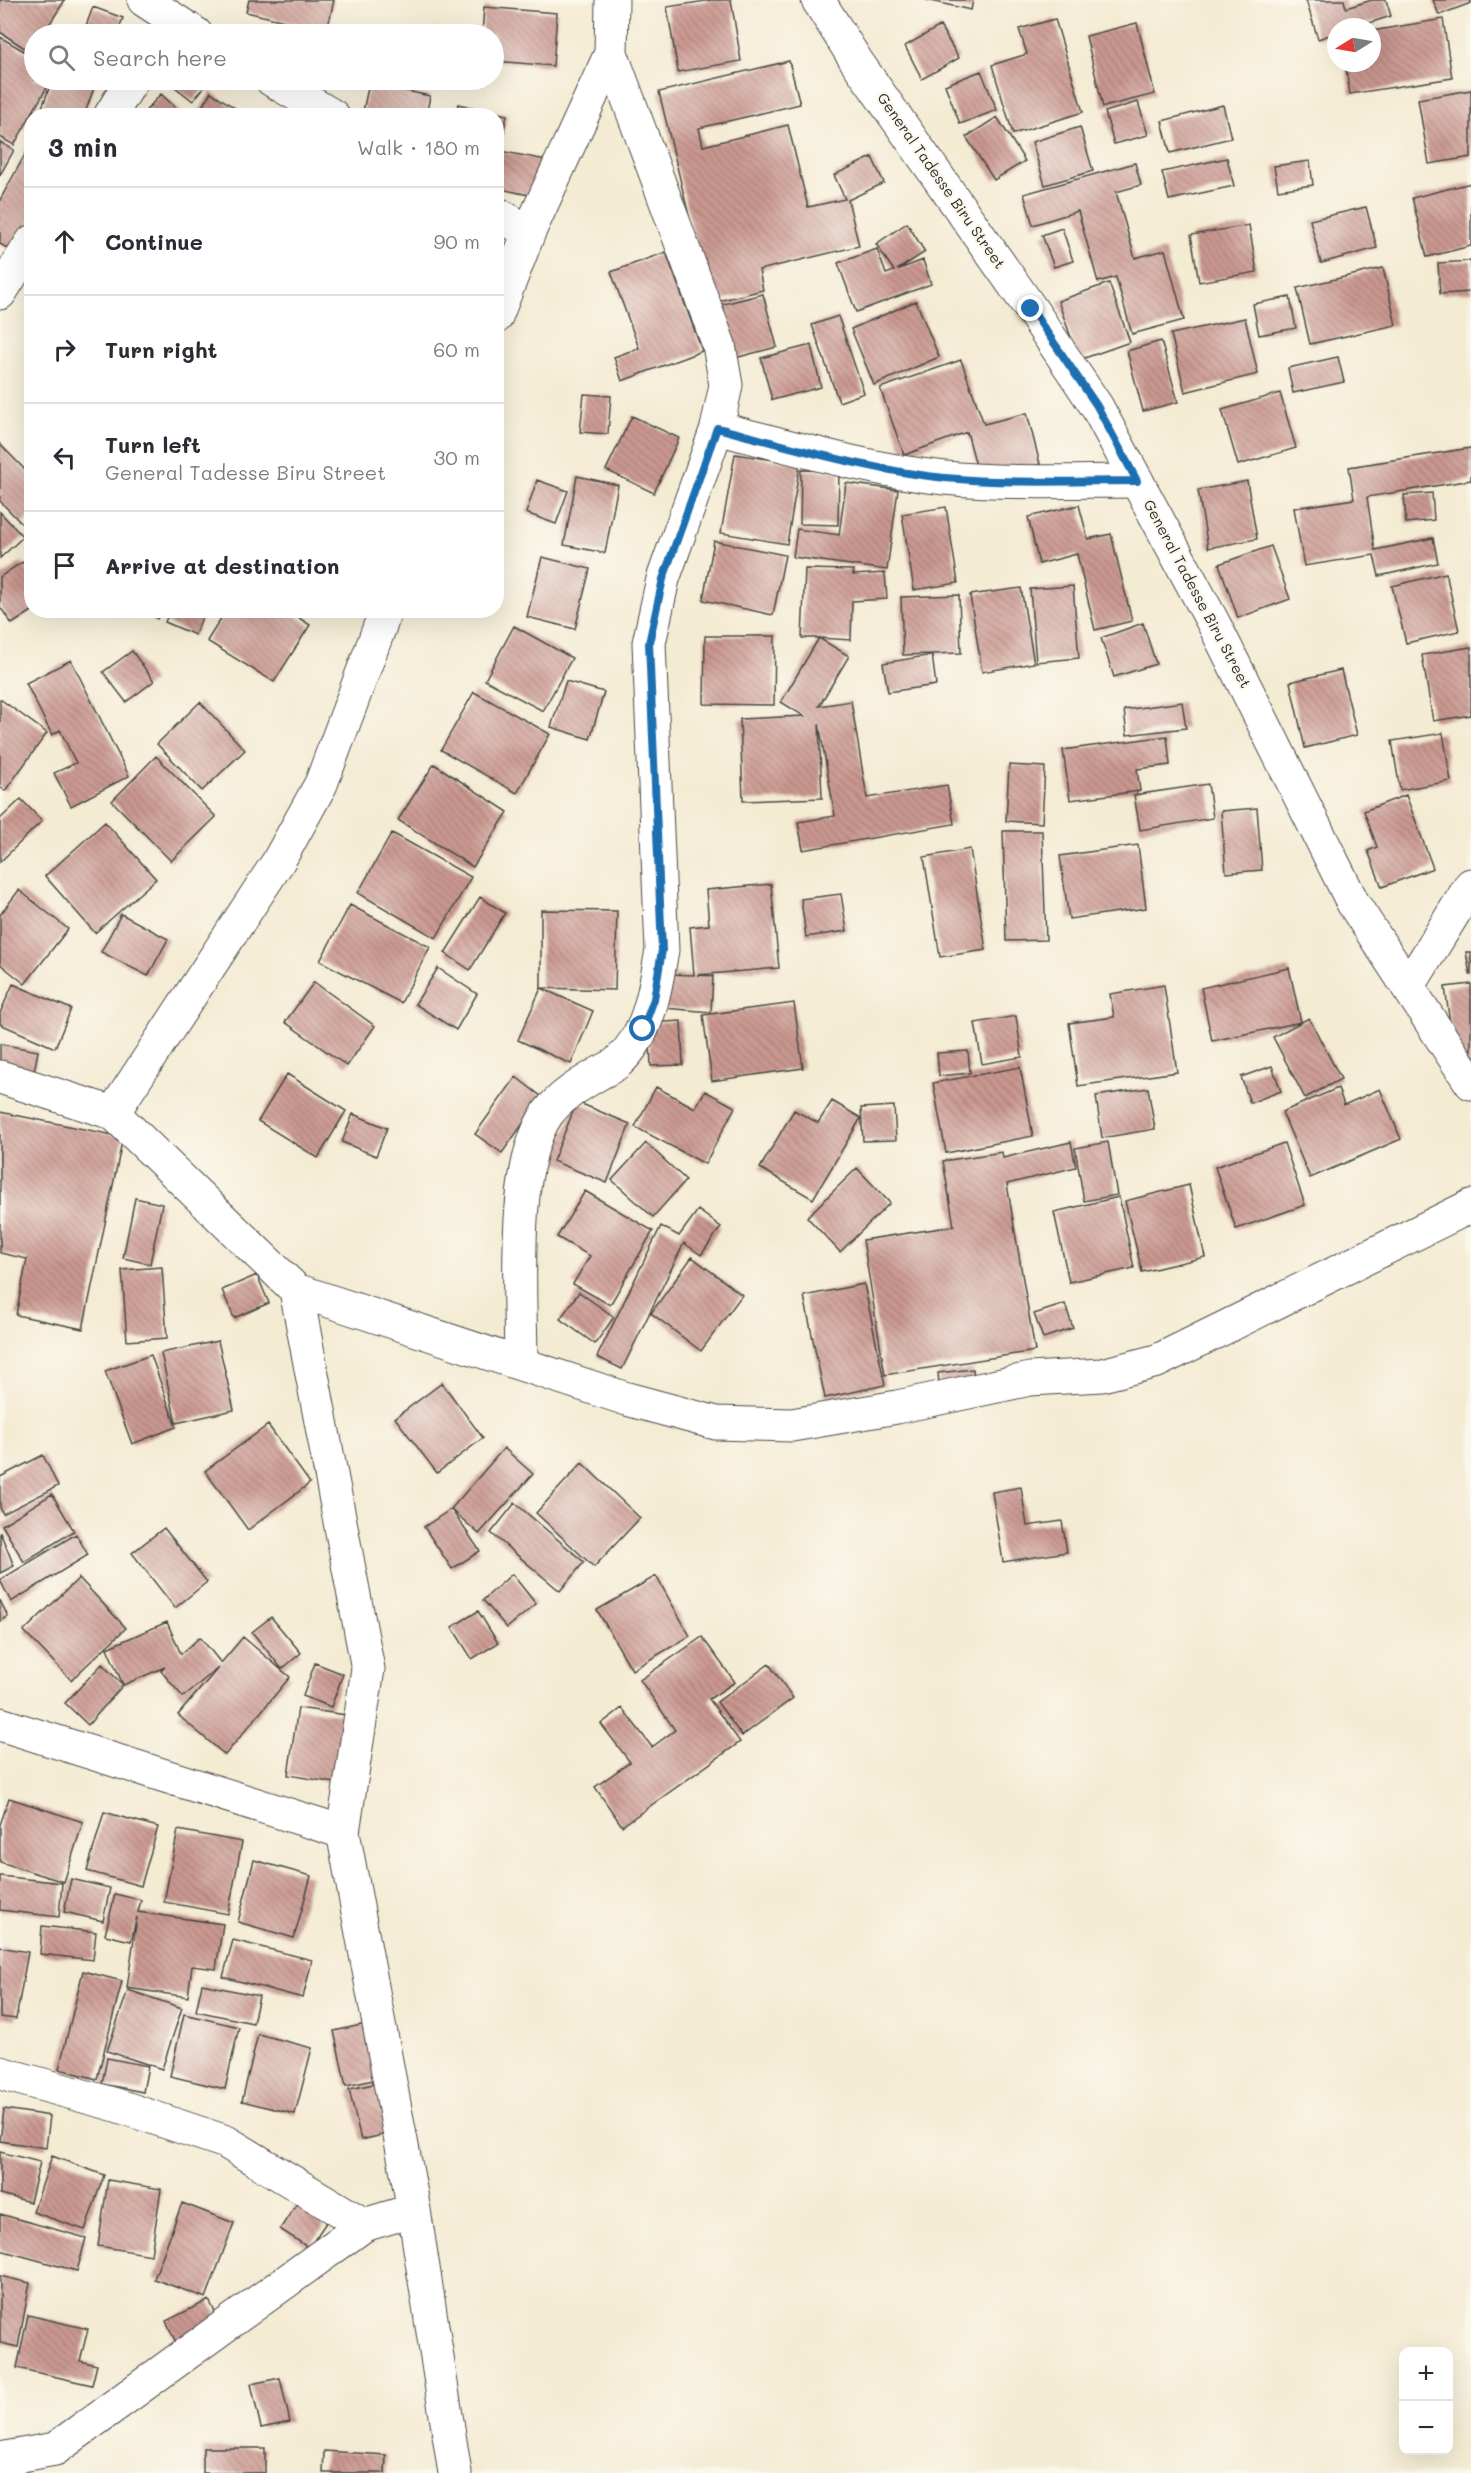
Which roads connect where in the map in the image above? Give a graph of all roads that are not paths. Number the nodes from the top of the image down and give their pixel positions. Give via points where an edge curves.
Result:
1 (612, 0) edge
2 (818, 0) edge
3 (611, 53) junction
4 (126, 90) edge
5 (289, 90) edge
6 (115, 108) edge
7 (319, 108) edge
8 (504, 218) edge
9 (529, 232) junction
10 (24, 255) edge
11 (0, 293) edge
12 (504, 296) edge
13 (717, 428) junction
14 (1137, 481) junction
15 (383, 618) edge
16 (1471, 885) edge
17 (1408, 987) junction
18 (0, 1077) edge
19 (1471, 1083) edge
20 (113, 1113) junction
21 (1471, 1206) edge
22 (296, 1290) junction
23 (520, 1363) junction
24 (0, 1724) edge
25 (343, 1832) junction
26 (0, 2073) edge
27 (414, 2210) junction
28 (364, 2225) junction
29 (0, 2459) edge
30 (54, 2461) edge
31 (455, 2473) edge

1 - 3 street
2 - 14 street, General Tadesse Biru Street via 1090,397
3 - 9 street
3 - 13 street via 719,345 726,385
4 - 6 street
5 - 7 street
8 - 9 street
9 - 12 street
10 - 11 street
13 - 14 street via 846,460 944,478
13 - 23 street via 663,579 649,643 662,950 654,999 643,1029 618,1062 574,1088 548,1113 531,1150 521,1203
14 - 17 street, General Tadesse Biru Street via 1215,626 1353,903
15 - 20 street via 321,784 278,862
16 - 17 street
17 - 19 street, General Tadesse Biru Street
18 - 20 street
20 - 22 street
21 - 23 street via 1157,1361 1102,1376 1030,1379 792,1425 716,1422 627,1399
22 - 23 street
22 - 25 street via 368,1669
24 - 25 street
25 - 27 street
26 - 28 street via 116,2105 226,2142
27 - 28 street
27 - 31 street
28 - 30 street
29 - 30 street

